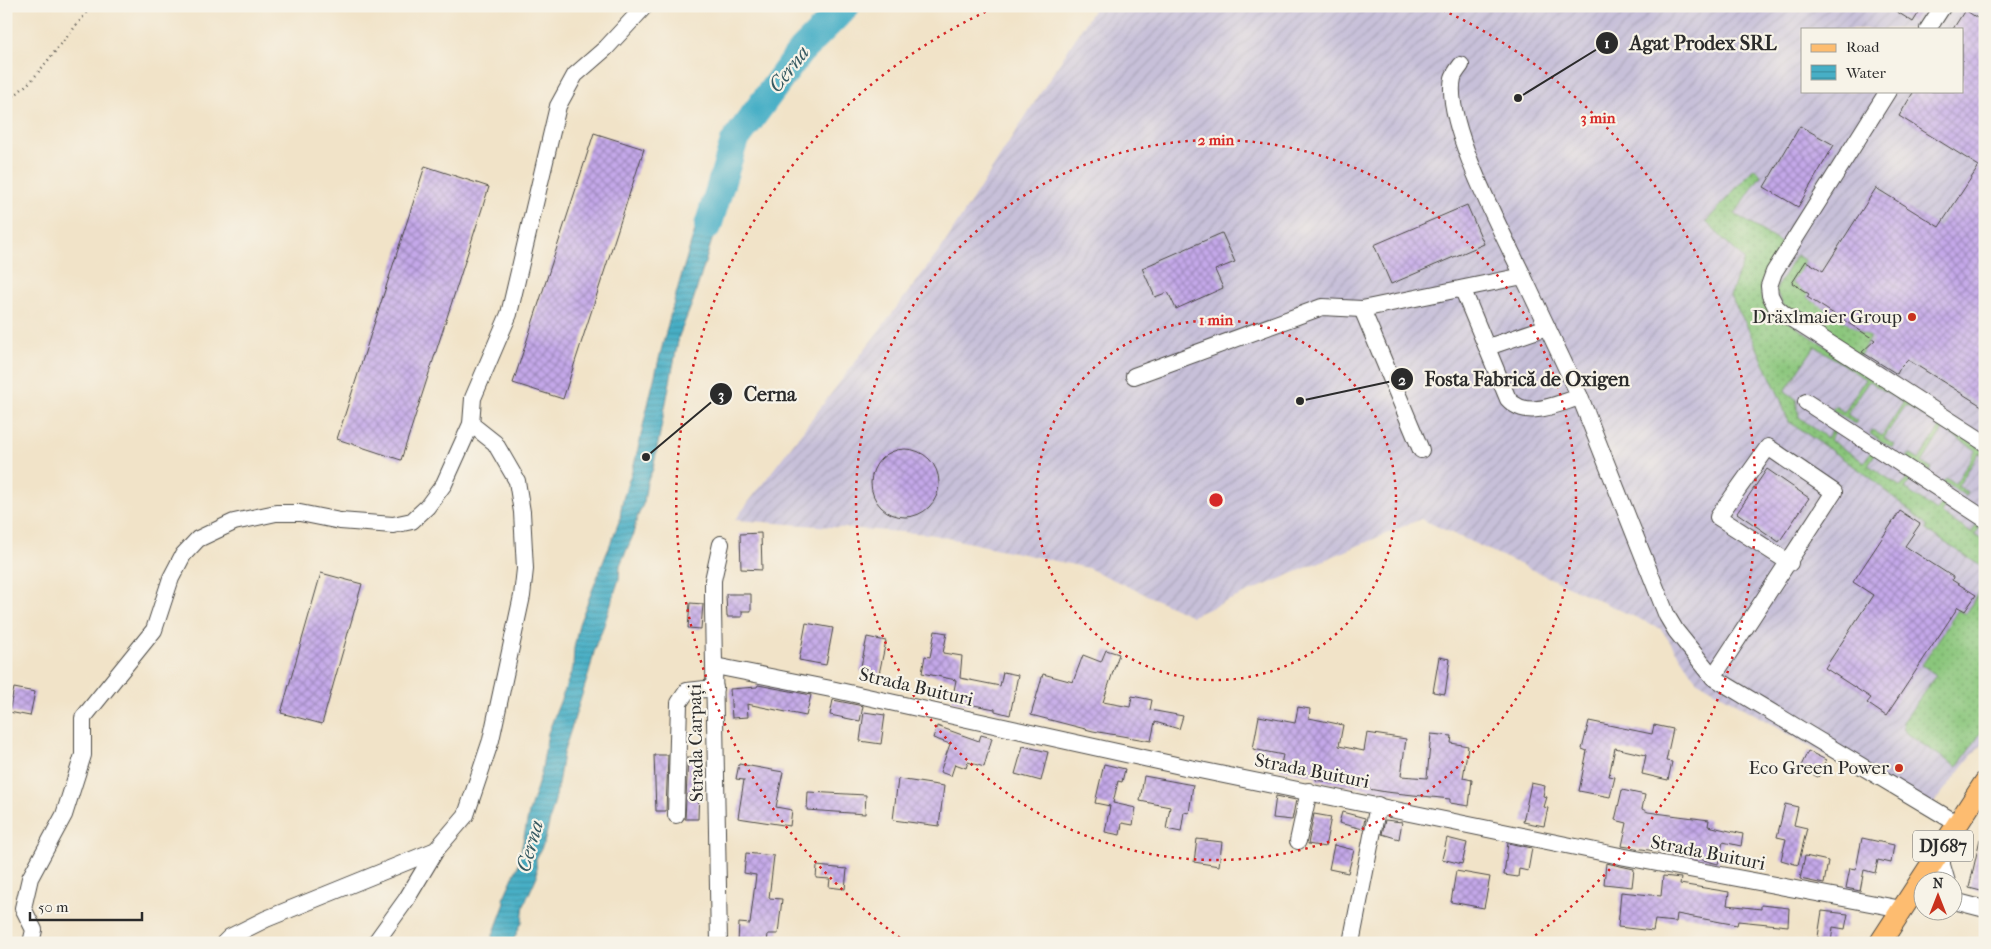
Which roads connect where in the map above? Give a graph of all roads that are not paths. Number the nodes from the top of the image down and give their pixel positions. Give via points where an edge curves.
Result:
1 (645, 6) edge
2 (1943, 6) edge
3 (1929, 28) edge
4 (1461, 65) dead end
5 (1887, 92) edge
6 (1523, 276) junction
7 (1463, 290) junction
8 (1362, 309) junction
9 (1547, 327) junction
10 (1488, 347) junction
11 (1134, 376) dead end
12 (1580, 397) junction
13 (1806, 402) dead end
14 (471, 424) junction
15 (1985, 444) edge
16 (1421, 450) dead end
17 (1985, 519) edge
18 (721, 544) dead end
19 (1790, 562) junction
20 (715, 666) junction
21 (1714, 677) junction
22 (715, 688) junction
23 (1985, 782) edge
24 (1309, 791) junction
25 (1378, 805) junction
26 (676, 815) dead end
27 (1958, 824) junction
28 (1298, 842) dead end
29 (1942, 849) junction
30 (436, 850) junction
31 (1929, 872) edge
32 (1944, 872) edge
33 (1914, 897) edge
34 (1964, 902) edge
35 (1985, 909) edge
36 (1902, 910) junction
37 (31, 943) edge
38 (224, 943) edge
39 (375, 943) edge
40 (719, 943) edge
41 (1351, 943) edge
42 (1880, 943) edge

1 - 14 street via 576,76 558,106 509,314 473,398
2 - 3 street
4 - 6 street via 1453,78 1453,106 1477,180
5 - 15 street via 1786,251 1771,280 1770,295 1784,314
6 - 7 street
6 - 9 street
7 - 8 street
7 - 10 street
8 - 11 street via 1322,307
8 - 16 street
9 - 10 street
9 - 12 street
10 - 12 street via 1508,399 1515,407 1536,410
12 - 21 street via 1667,616
13 - 17 street
14 - 30 street via 495,444 517,481 525,569 491,740 466,815
14 - 37 street via 444,484 412,521 393,525 300,512 276,513 234,522 198,539 183,555 171,578 154,630 83,718 83,755 64,815 30,878 23,908 34,930
18 - 20 street, Strada Carpați via 713,580
19 - 19 street via 1834,492 1768,447 1718,517
19 - 21 street
20 - 22 street, Strada Carpați
20 - 24 street, Strada Buituri
21 - 27 street
22 - 26 street via 687,691 679,703
22 - 40 street, Strada Carpați
23 - 27 main road, DJ687
24 - 25 street, Strada Buituri
24 - 28 street
25 - 36 street, Strada Buituri
25 - 41 street
27 - 29 main road, DJ687
29 - 31 main road, DJ687
29 - 32 street
30 - 38 street via 266,919
30 - 39 street
33 - 36 main road, DJ687
34 - 35 street
36 - 42 main road, DJ687

